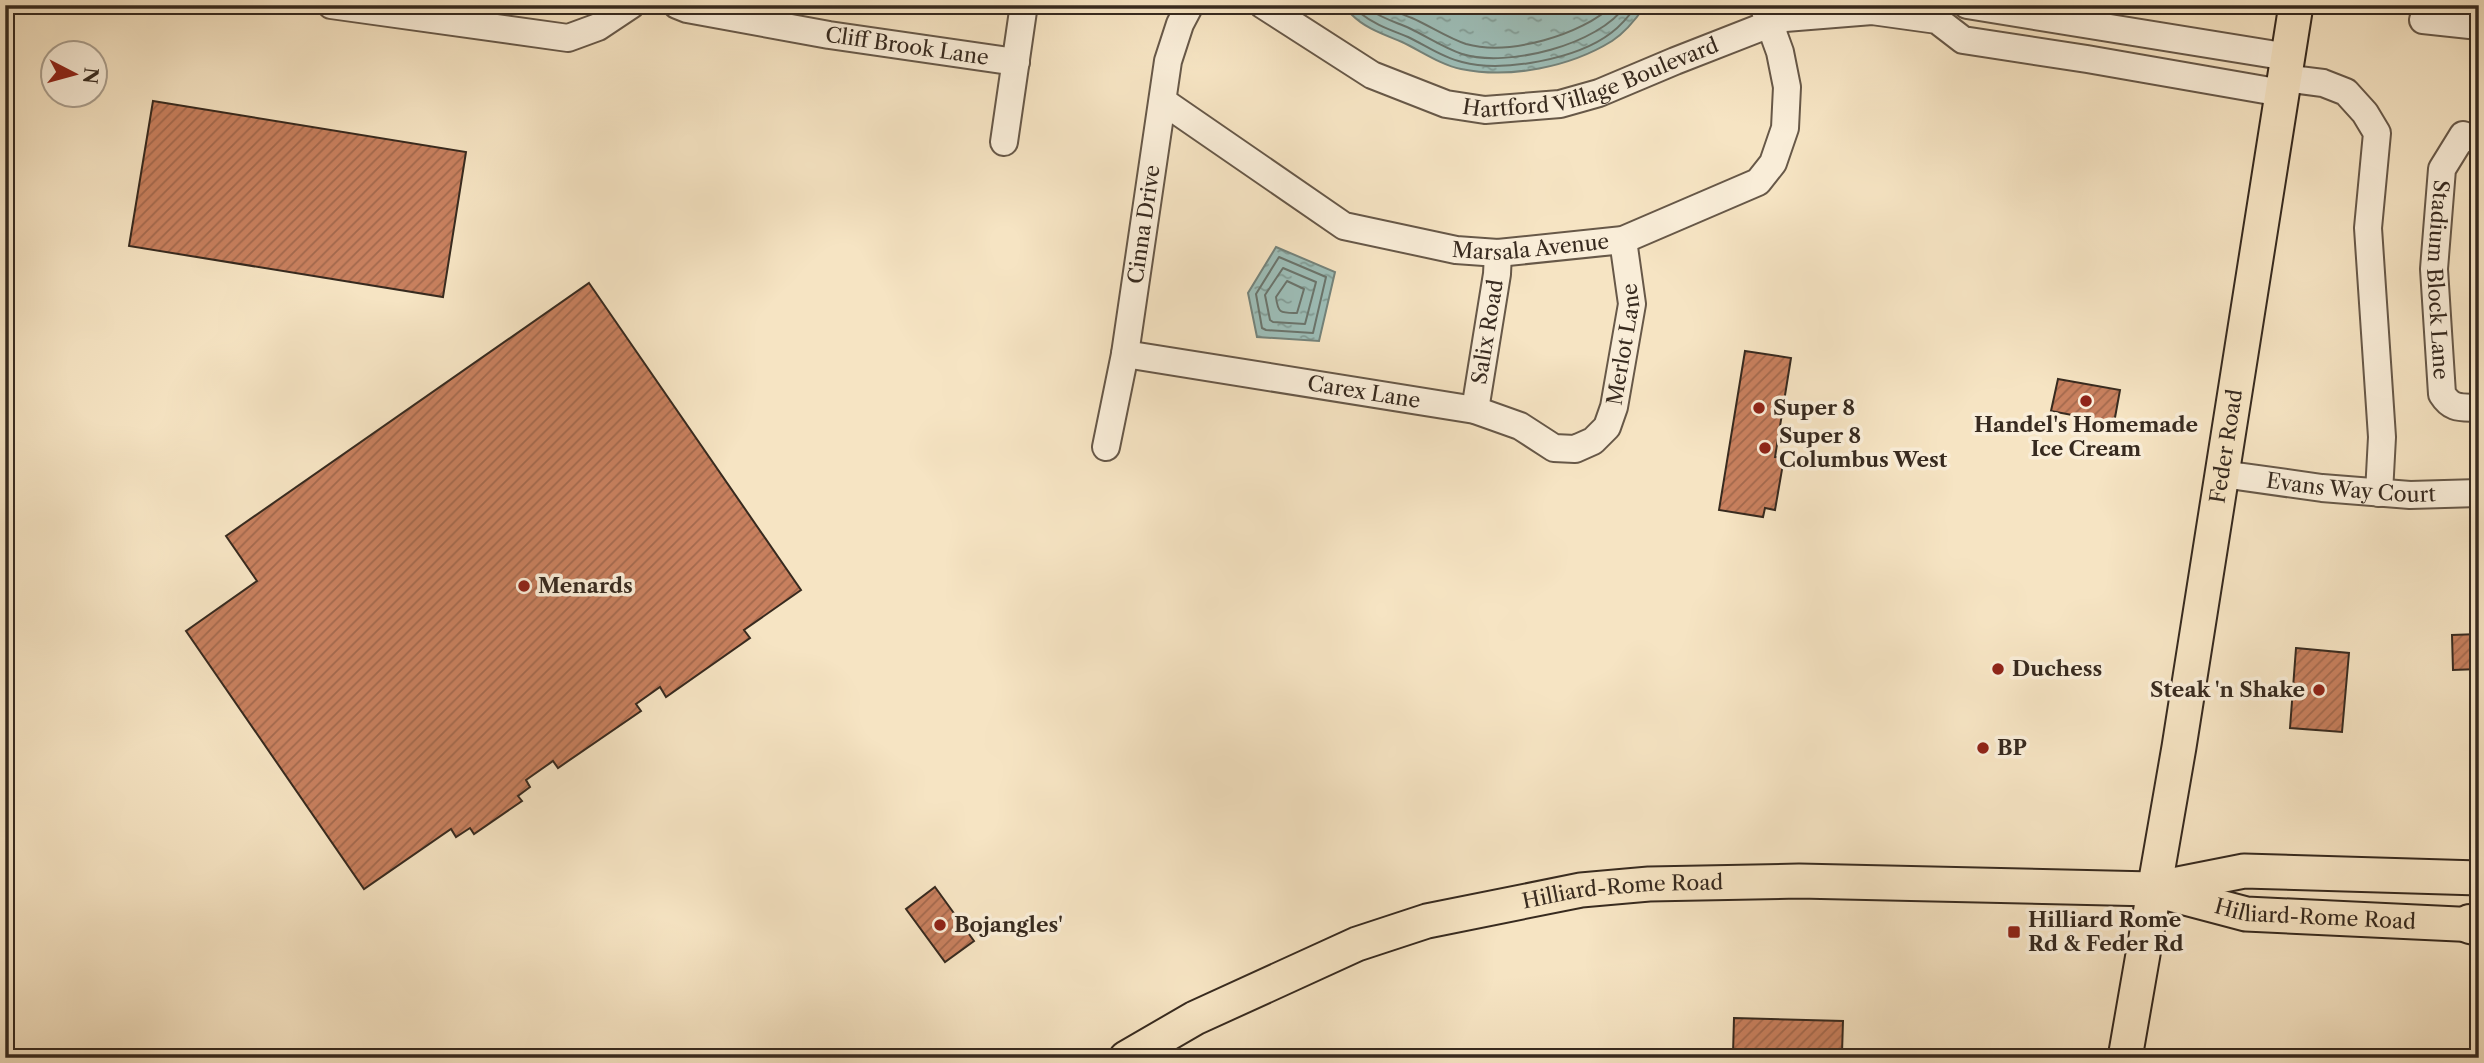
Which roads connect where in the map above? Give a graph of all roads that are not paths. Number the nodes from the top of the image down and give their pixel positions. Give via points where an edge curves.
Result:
1 (331, 5) edge
2 (631, 5) edge
3 (677, 5) edge
4 (1020, 5) edge
5 (1190, 5) edge
6 (1263, 5) edge
7 (1966, 5) edge
8 (2296, 5) edge
9 (1766, 15) edge
10 (2101, 15) edge
11 (1937, 20) junction
12 (2423, 20) dead end
13 (2479, 26) edge
14 (1016, 62) junction
15 (2285, 76) junction
16 (1164, 102) junction
17 (2479, 141) edge
18 (1004, 142) dead end
19 (1623, 240) junction
20 (1498, 253) junction
21 (1125, 354) junction
22 (2479, 408) edge
23 (1475, 410) junction
24 (1593, 441) joint
25 (1105, 447) dead end
26 (2222, 474) junction
27 (2379, 493) junction
28 (2479, 493) edge
29 (2479, 878) edge
30 (2153, 889) junction
31 (2476, 925) edge
32 (1126, 1058) edge
33 (2125, 1058) edge

1 - 2 street via 568,38 598,27
3 - 14 street, Cliff Brook Lane via 829,35
4 - 14 street
5 - 16 street, Cinna Drive via 1168,61
6 - 9 street, Hartford Village Boulevard via 1372,75 1446,104 1485,110 1560,104 1599,93
7 - 10 street
7 - 11 street
8 - 15 main road, Feder Road
9 - 11 street, Hartford Village Boulevard via 1785,18 1872,12
9 - 19 street, Marsala Avenue via 1787,87 1784,128 1773,163 1758,182
10 - 15 street via 2221,47
11 - 15 street, Hartford Village Boulevard via 1963,40 2087,58
12 - 13 street
14 - 18 street
15 - 26 main road, Feder Road
15 - 27 street via 2346,92 2377,134 2368,228 2382,437
16 - 20 street, Marsala Avenue via 1344,226 1456,250
16 - 21 street, Cinna Drive
17 - 22 street, Stadium Block Lane via 2463,135 2442,169 2434,269 2442,394 2448,404
19 - 20 street, Marsala Avenue
19 - 24 street, Merlot Lane via 1632,304 1614,407 1607,427
20 - 23 street, Salix Road
21 - 23 street, Carex Lane
21 - 25 street, Cinna Drive
23 - 24 street, Carex Lane via 1520,426 1554,448 1575,449
26 - 27 street, Evans Way Court
26 - 30 main road, Feder Road
27 - 28 street, Evans Way Court
29 - 30 main road, Hilliard-Rome Road via 2244,871
30 - 31 main road, Hilliard-Rome Road via 2246,914
30 - 32 main road, Hilliard-Rome Road via 1799,881 1581,890 1427,921 1357,944 1195,1017
30 - 33 main road, Feder Road

